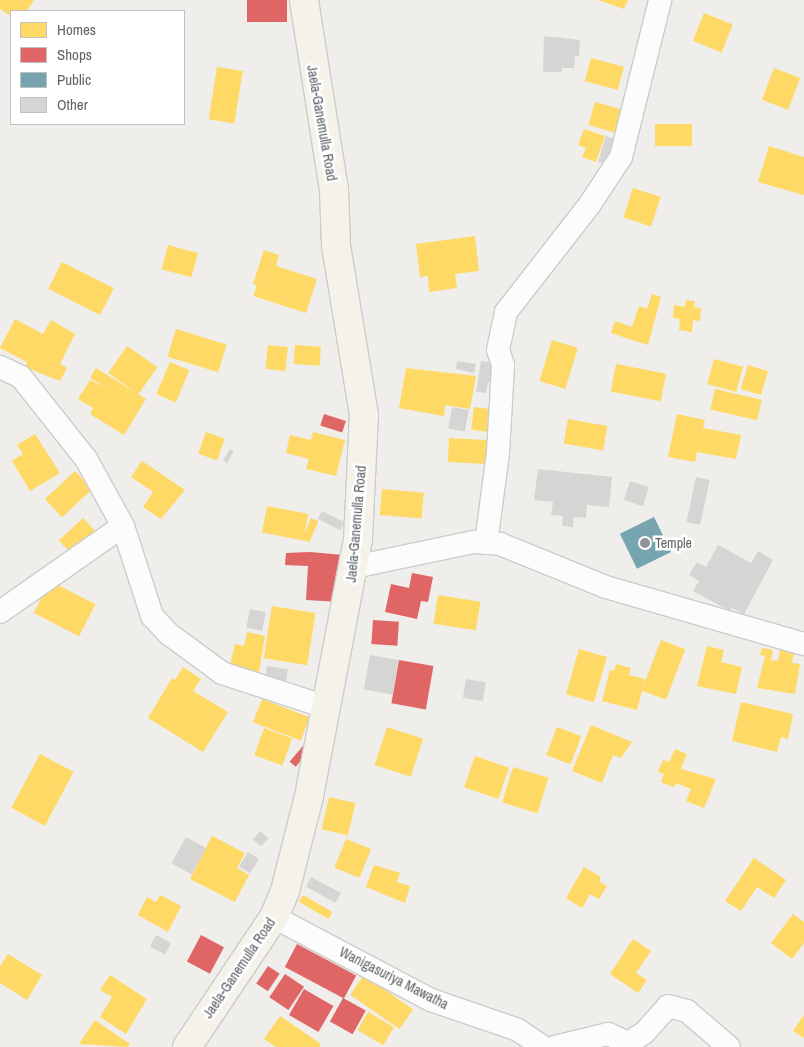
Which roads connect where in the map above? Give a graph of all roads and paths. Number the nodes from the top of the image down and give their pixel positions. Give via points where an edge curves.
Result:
1 (304, 0) edge
2 (660, 0) edge
3 (0, 367) edge
4 (123, 526) junction
5 (486, 543) junction
6 (354, 567) junction
7 (0, 612) edge
8 (804, 644) edge
9 (326, 707) junction
10 (274, 917) junction
11 (187, 1047) edge
12 (543, 1047) edge
13 (555, 1047) edge
14 (729, 1047) edge

1 - 6 main road, Jaela-Ganemulla Road via 334,190 336,245 364,415
2 - 5 street via 621,157 590,204 506,312 498,350 503,365 499,434
3 - 4 street via 21,378 46,404 86,459
4 - 7 street
4 - 9 street via 152,616 169,634 222,673
5 - 6 street via 474,542
5 - 8 street via 500,544 606,587
6 - 9 main road, Jaela-Ganemulla Road
9 - 10 main road, Jaela-Ganemulla Road via 295,855
10 - 11 main road, Jaela-Ganemulla Road
10 - 12 street, Wanigasuriya Mawatha via 431,1000 518,1030
13 - 14 street via 608,1034 628,1043 644,1033 668,1006 687,1011

